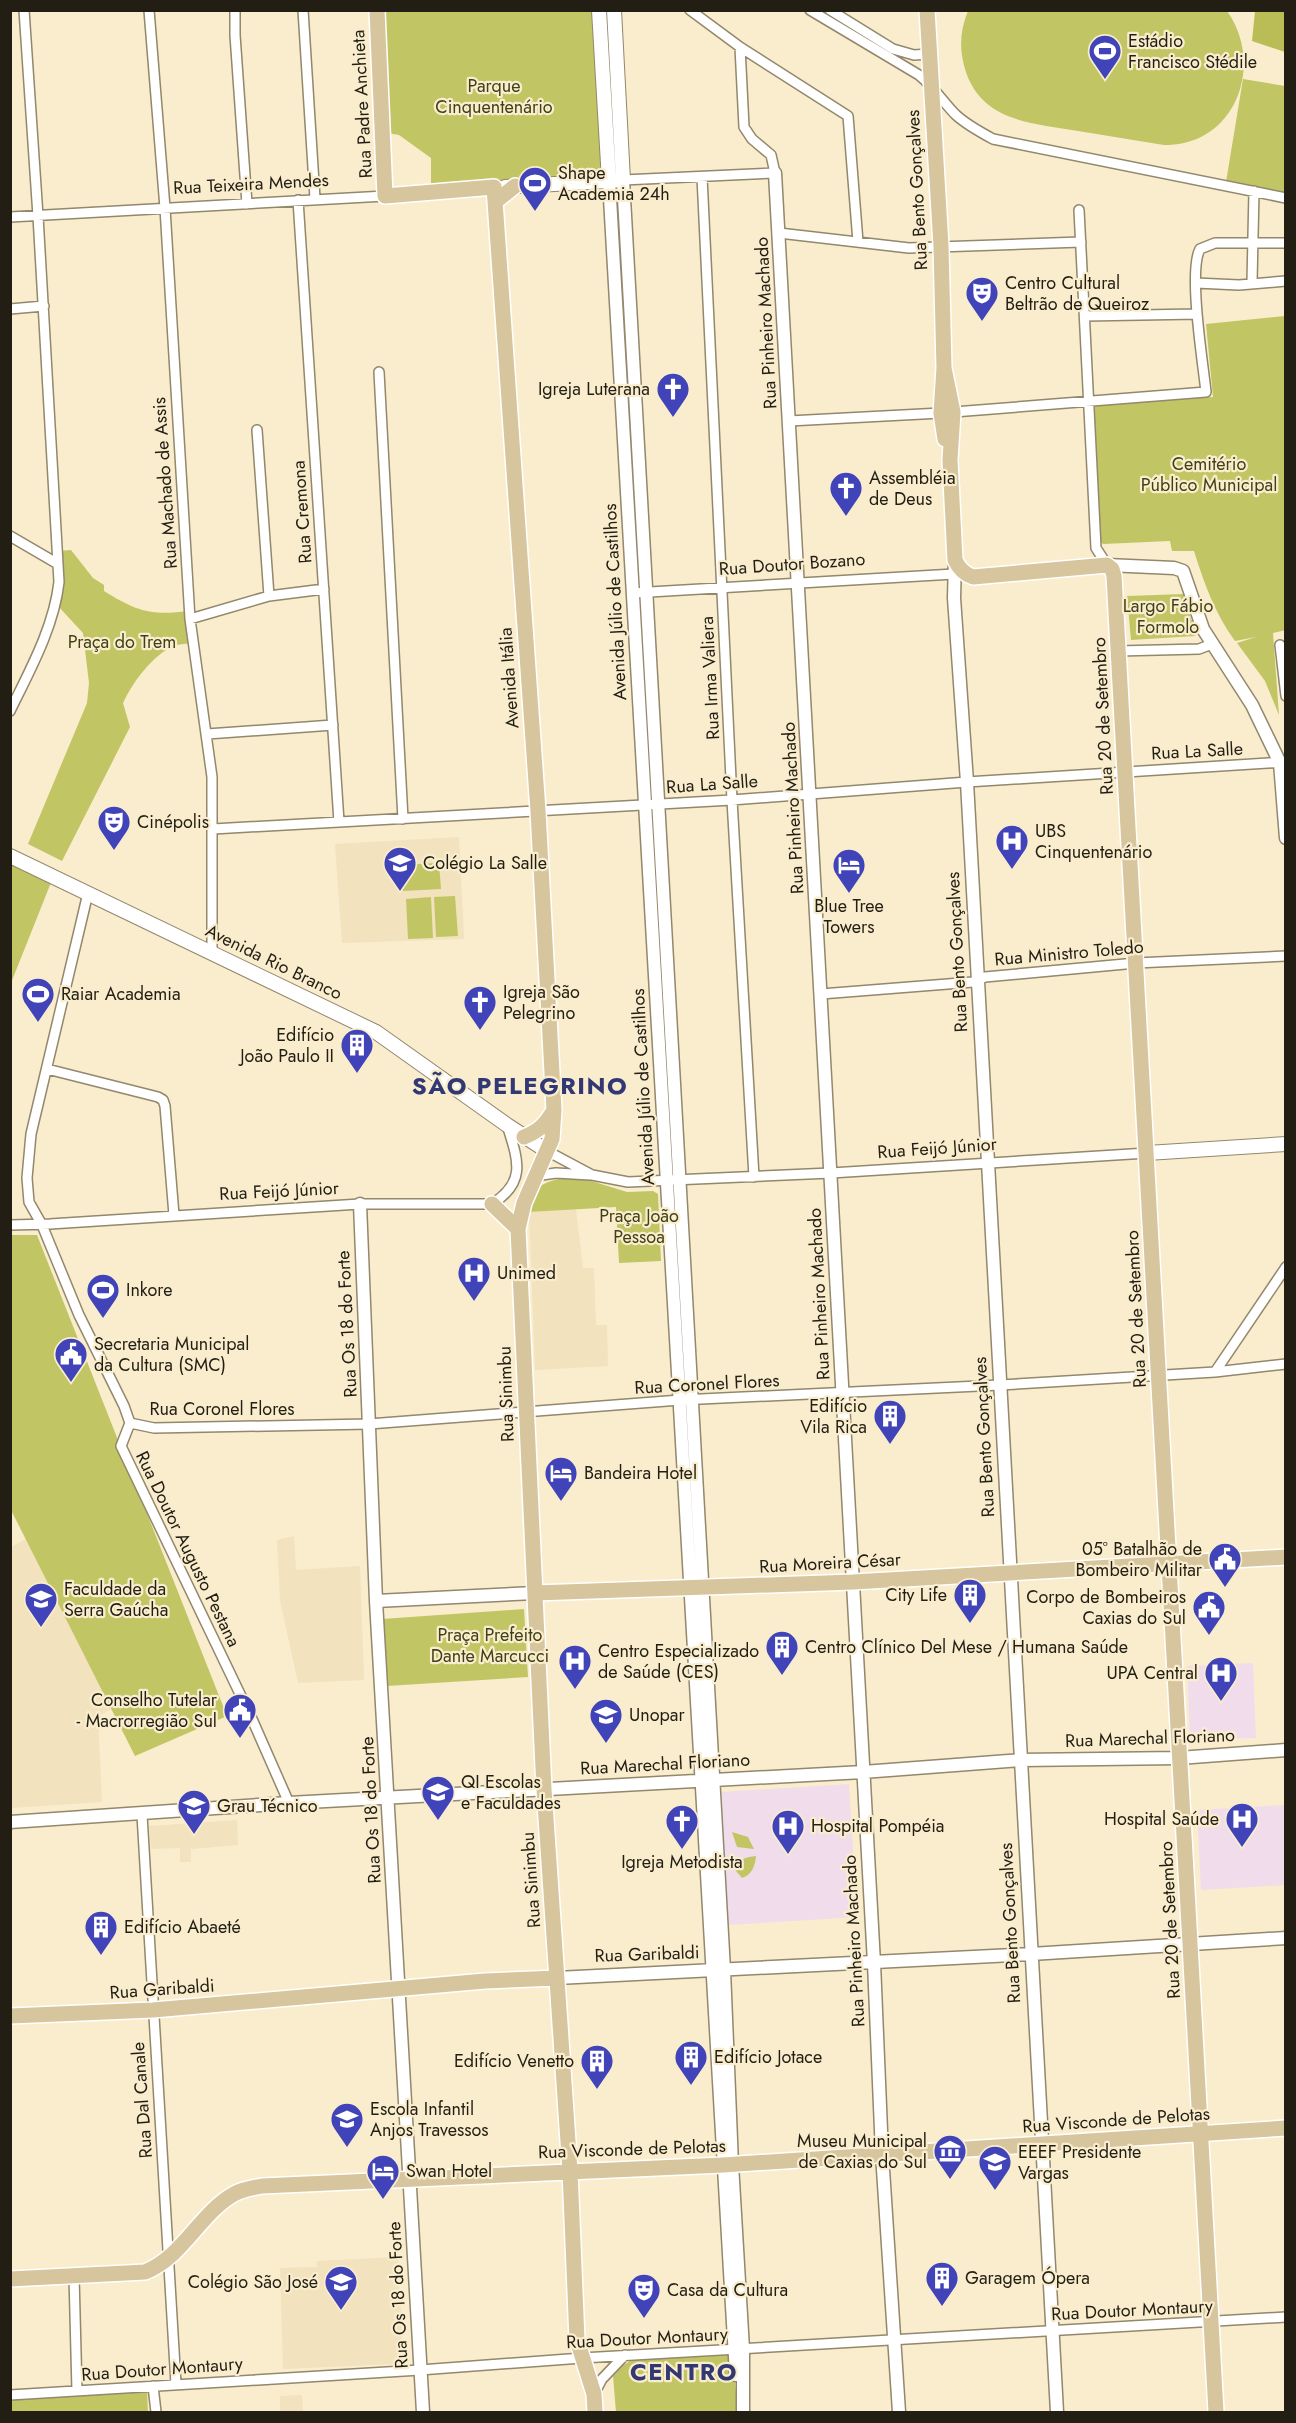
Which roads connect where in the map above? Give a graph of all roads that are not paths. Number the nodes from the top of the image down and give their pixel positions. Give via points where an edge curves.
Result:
1 (24, 10) edge
2 (149, 10) edge
3 (235, 10) edge
4 (303, 10) edge
5 (377, 10) edge
6 (599, 10) edge
7 (614, 10) edge
8 (690, 10) edge
9 (810, 10) edge
10 (830, 10) edge
11 (927, 10) edge
12 (740, 47) junction
13 (929, 54) junction
14 (603, 71) junction
15 (617, 71) junction
16 (930, 84) junction
17 (620, 120) junction
18 (606, 121) junction
19 (775, 173) junction
20 (702, 177) junction
21 (623, 180) junction
22 (609, 181) junction
23 (515, 186) joint
24 (1254, 191) junction
25 (495, 195) junction
26 (386, 196) junction
27 (1286, 198) edge
28 (315, 199) junction
29 (298, 200) junction
30 (247, 204) junction
31 (165, 208) junction
32 (1079, 210) dead end
33 (39, 216) junction
34 (10, 217) edge
35 (779, 233) junction
36 (613, 242) junction
37 (627, 242) junction
38 (858, 242) junction
39 (1081, 242) junction
40 (1251, 242) junction
41 (1286, 243) edge
42 (941, 246) junction
43 (1286, 281) edge
44 (1252, 282) junction
45 (1196, 283) junction
46 (615, 290) junction
47 (630, 290) junction
48 (44, 306) junction
49 (10, 309) edge
50 (1197, 314) junction
51 (1085, 316) junction
52 (633, 342) junction
53 (618, 343) junction
54 (379, 372) dead end
55 (635, 392) junction
56 (621, 393) junction
57 (1089, 402) junction
58 (947, 412) junction
59 (789, 421) junction
60 (257, 430) dead end
61 (638, 440) junction
62 (624, 441) junction
63 (640, 484) junction
64 (627, 485) junction
65 (629, 534) junction
66 (643, 534) junction
67 (10, 536) edge
68 (58, 564) junction
69 (1107, 565) junction
70 (954, 567) junction
71 (973, 577) junction
72 (798, 583) junction
73 (722, 588) junction
74 (324, 589) junction
75 (647, 592) junction
76 (633, 593) junction
77 (269, 596) junction
78 (954, 598) junction
79 (190, 619) junction
80 (1212, 644) junction
81 (1280, 645) dead end
82 (1118, 651) junction
83 (650, 658) junction
84 (637, 659) junction
85 (1286, 696) edge
86 (12, 705) edge
87 (653, 708) junction
88 (640, 709) junction
89 (333, 725) junction
90 (207, 734) junction
91 (656, 757) junction
92 (642, 758) junction
93 (1284, 760) edge
94 (1125, 772) junction
95 (967, 782) junction
96 (810, 794) junction
97 (732, 800) junction
98 (658, 804) junction
99 (645, 805) junction
100 (538, 811) junction
101 (403, 819) junction
102 (339, 822) junction
103 (213, 829) junction
104 (1286, 838) edge
105 (662, 855) junction
106 (10, 856) edge
107 (648, 856) junction
108 (88, 893) junction
109 (667, 946) junction
110 (653, 947) junction
111 (212, 952) junction
112 (1286, 956) edge
113 (1136, 963) junction
114 (978, 979) junction
115 (669, 993) junction
116 (656, 994) junction
117 (821, 994) junction
118 (659, 1037) junction
119 (672, 1037) junction
120 (46, 1069) junction
121 (668, 1082) junction
122 (554, 1110) junction
123 (507, 1125) junction
124 (524, 1137) junction
125 (1286, 1144) edge
126 (547, 1150) junction
127 (1147, 1153) junction
128 (988, 1162) junction
129 (831, 1173) junction
130 (592, 1175) junction
131 (535, 1176) junction
132 (754, 1177) junction
133 (673, 1181) junction
134 (360, 1204) junction
135 (492, 1204) junction
136 (174, 1215) junction
137 (10, 1225) edge
138 (42, 1225) junction
139 (518, 1229) junction
140 (1286, 1267) edge
141 (1286, 1364) edge
142 (1215, 1372) junction
143 (1159, 1375) junction
144 (1000, 1385) junction
145 (843, 1394) junction
146 (686, 1400) junction
147 (525, 1411) junction
148 (130, 1424) junction
149 (369, 1424) junction
150 (1286, 1557) edge
151 (1170, 1563) junction
152 (1011, 1572) junction
153 (853, 1582) junction
154 (697, 1589) junction
155 (535, 1593) junction
156 (376, 1601) junction
157 (1286, 1749) edge
158 (1179, 1758) junction
159 (1021, 1760) junction
160 (863, 1772) junction
161 (708, 1780) junction
162 (544, 1789) junction
163 (388, 1798) junction
164 (290, 1803) junction
165 (142, 1815) junction
166 (10, 1822) edge
167 (1286, 1938) edge
168 (1191, 1944) junction
169 (1031, 1954) junction
170 (874, 1963) junction
171 (718, 1971) junction
172 (557, 1977) junction
173 (398, 1988) junction
174 (153, 2010) junction
175 (10, 2016) edge
176 (1286, 2128) edge
177 (1200, 2133) junction
178 (1041, 2146) junction
179 (882, 2154) junction
180 (727, 2165) junction
181 (570, 2171) junction
182 (409, 2178) junction
183 (168, 2258) junction
184 (74, 2276) junction
185 (10, 2279) edge
186 (1286, 2317) edge
187 (1211, 2322) junction
188 (1053, 2331) junction
189 (895, 2340) junction
190 (738, 2349) junction
191 (625, 2355) junction
192 (582, 2358) junction
193 (420, 2370) junction
194 (176, 2384) junction
195 (153, 2386) junction
196 (77, 2391) junction
197 (594, 2394) junction
198 (10, 2395) edge
199 (156, 2412) edge
200 (423, 2412) edge
201 (595, 2412) edge
202 (743, 2412) edge
203 (899, 2412) edge
204 (1057, 2412) edge
205 (1216, 2412) edge

1 - 33 street
2 - 31 street, Rua Machado de Assis
3 - 30 street
4 - 28 street
5 - 26 main road, Rua Padre Anchieta
6 - 14 main road, Avenida Júlio de Castilhos
7 - 15 main road, Avenida Júlio de Castilhos
8 - 12 street
9 - 16 street
10 - 13 street via 893,49 914,55
11 - 13 main road, Rua Bento Gonçalves
12 - 19 street via 744,127 771,155
12 - 38 street via 848,116
13 - 16 main road, Rua Bento Gonçalves
14 - 15 main road
14 - 18 main road, Avenida Júlio de Castilhos
15 - 17 main road, Avenida Júlio de Castilhos
16 - 24 street via 955,114 993,139
16 - 42 main road, Rua Bento Gonçalves
17 - 18 main road
17 - 21 main road, Avenida Júlio de Castilhos
18 - 22 main road, Avenida Júlio de Castilhos
19 - 20 street
19 - 35 street, Rua Pinheiro Machado
20 - 21 street
20 - 73 street, Rua Irma Valiera
21 - 22 main road
21 - 37 street, Avenida Júlio de Castilhos
22 - 23 main road
22 - 36 street, Avenida Júlio de Castilhos
23 - 25 main road
24 - 27 street
24 - 40 street
25 - 26 main road, Rua Teixeira Mendes
25 - 100 main road, Avenida Itália
26 - 28 street, Rua Teixeira Mendes
28 - 29 street, Rua Teixeira Mendes
29 - 30 street, Rua Teixeira Mendes
29 - 74 street, Rua Cremona
30 - 31 street, Rua Teixeira Mendes
31 - 33 street, Rua Teixeira Mendes
31 - 79 street, Rua Machado de Assis
32 - 39 street, Rua 20 de Setembro
33 - 34 street, Rua Teixeira Mendes
33 - 48 street
35 - 38 street
35 - 59 street, Rua Pinheiro Machado
36 - 37 street
36 - 46 street, Avenida Júlio de Castilhos
37 - 47 street, Avenida Júlio de Castilhos
38 - 42 street
39 - 42 street
39 - 51 street, Rua 20 de Setembro
40 - 41 street
40 - 44 street
40 - 45 street via 1215,243 1200,249
42 - 58 main road, Rua Bento Gonçalves
43 - 44 street
44 - 45 street
45 - 50 street
46 - 47 street
46 - 53 street, Avenida Júlio de Castilhos
47 - 52 street, Avenida Júlio de Castilhos
48 - 49 street
48 - 68 street
50 - 51 street
50 - 57 street via 1206,392
51 - 57 street, Rua 20 de Setembro
52 - 53 street
52 - 55 street, Avenida Júlio de Castilhos
53 - 56 street, Avenida Júlio de Castilhos
54 - 101 street
55 - 56 street
55 - 61 street, Avenida Júlio de Castilhos
56 - 62 street, Avenida Júlio de Castilhos
57 - 58 street
57 - 69 street, Rua 20 de Setembro via 1096,548
58 - 59 street
58 - 70 main road, Rua Bento Gonçalves
59 - 72 street, Rua Pinheiro Machado
60 - 77 street
61 - 62 street
61 - 63 street, Avenida Júlio de Castilhos
62 - 64 street, Avenida Júlio de Castilhos
63 - 64 street
63 - 66 street, Avenida Júlio de Castilhos
64 - 65 street, Avenida Júlio de Castilhos
65 - 66 street
65 - 76 street, Avenida Júlio de Castilhos
66 - 75 street, Avenida Júlio de Castilhos
67 - 68 street
68 - 86 street via 53,612
69 - 71 main road
69 - 80 street via 1183,571
69 - 82 main road, Rua 20 de Setembro via 1114,576
70 - 71 main road
70 - 72 street, Rua Doutor Bozano
70 - 78 street, Rua Bento Gonçalves
71 - 78 street
72 - 73 street, Rua Doutor Bozano
72 - 96 street, Rua Pinheiro Machado
73 - 75 street, Rua Doutor Bozano
73 - 97 street, Rua Irma Valiera
74 - 77 street
74 - 89 street, Rua Cremona
75 - 76 street, Rua Doutor Bozano
75 - 83 street, Avenida Júlio de Castilhos
76 - 84 street, Avenida Júlio de Castilhos
77 - 79 street
78 - 95 street, Rua Bento Gonçalves
79 - 90 street, Rua Machado de Assis
80 - 82 street via 1199,649
80 - 93 street
81 - 85 street
82 - 94 main road, Rua 20 de Setembro
83 - 84 street
83 - 87 street, Avenida Júlio de Castilhos
84 - 88 street, Avenida Júlio de Castilhos
87 - 88 street
87 - 91 street, Avenida Júlio de Castilhos
88 - 92 street, Avenida Júlio de Castilhos
89 - 90 street
89 - 102 street, Rua Cremona
90 - 103 street, Rua Machado de Assis
91 - 92 street
91 - 98 street, Avenida Júlio de Castilhos
92 - 99 street, Avenida Júlio de Castilhos
93 - 94 street, Rua La Salle
93 - 104 street
94 - 95 street, Rua La Salle
94 - 113 main road, Rua 20 de Setembro
95 - 96 street, Rua La Salle
95 - 114 street, Rua Bento Gonçalves
96 - 97 street, Rua La Salle
96 - 117 street, Rua Pinheiro Machado
97 - 98 street, Rua La Salle
97 - 132 street, Rua Irma Valiera
98 - 99 street, Rua La Salle
98 - 105 street, Avenida Júlio de Castilhos
99 - 100 street, Rua La Salle
99 - 107 street, Avenida Júlio de Castilhos
100 - 101 street, Rua La Salle
100 - 122 main road, Avenida Itália
101 - 102 street, Rua La Salle
102 - 103 street, Rua La Salle
103 - 111 street, Rua Machado de Assis
105 - 107 street
105 - 109 street, Avenida Júlio de Castilhos
106 - 108 main road, Avenida Rio Branco
107 - 110 street, Avenida Júlio de Castilhos
108 - 111 main road, Avenida Rio Branco
108 - 120 street
109 - 110 street
109 - 115 street, Avenida Júlio de Castilhos
110 - 116 street, Avenida Júlio de Castilhos
111 - 123 main road, Avenida Rio Branco via 376,1032
112 - 113 street, Rua Ministro Toledo
113 - 114 street, Rua Ministro Toledo
113 - 127 main road, Rua 20 de Setembro
114 - 117 street, Rua Ministro Toledo
114 - 128 street, Rua Bento Gonçalves
115 - 116 street
115 - 119 street, Avenida Júlio de Castilhos
116 - 118 street, Avenida Júlio de Castilhos
117 - 129 street, Rua Pinheiro Machado
118 - 119 street
118 - 121 street, Avenida Júlio de Castilhos
119 - 121 street, Avenida Júlio de Castilhos
120 - 136 street via 163,1101
120 - 138 street via 31,1134 27,1178 29,1202
121 - 133 street, Avenida Júlio de Castilhos
122 - 124 main road via 542,1127
122 - 126 main road, Avenida Itália via 552,1139
123 - 124 main road, Avenida Rio Branco
123 - 135 street via 516,1158 514,1184 507,1195
124 - 126 main road, Avenida Rio Branco
125 - 127 main road, Rua Feijó Júnior
126 - 130 street, Rua Feijó Júnior
126 - 131 main road, Rua Sinimbu
127 - 128 street, Rua Feijó Júnior
127 - 143 main road, Rua 20 de Setembro
128 - 129 street, Rua Feijó Júnior
128 - 144 street, Rua Bento Gonçalves
129 - 132 street, Rua Feijó Júnior
129 - 145 street, Rua Pinheiro Machado
130 - 131 street, Rua Feijó Júnior
130 - 133 street, Rua Feijó Júnior via 628,1182
131 - 139 main road, Rua Sinimbu
132 - 133 street, Rua Feijó Júnior
133 - 146 street, Avenida Júlio de Castilhos
134 - 135 street, Rua Feijó Júnior
134 - 136 street, Rua Feijó Júnior
134 - 149 street, Rua Os 18 do Forte
135 - 139 main road
136 - 138 street, Rua Feijó Júnior
137 - 138 street, Rua Feijó Júnior
138 - 148 street
139 - 147 main road, Rua Sinimbu
140 - 142 street
141 - 142 street, Rua Coronel Flores
142 - 143 street, Rua Coronel Flores
143 - 144 street, Rua Coronel Flores
143 - 151 main road, Rua 20 de Setembro
144 - 145 street, Rua Coronel Flores
144 - 152 street, Rua Bento Gonçalves
145 - 146 street, Rua Coronel Flores
145 - 153 street, Rua Pinheiro Machado
146 - 147 street, Rua Coronel Flores
146 - 154 street, Avenida Júlio de Castilhos
147 - 149 street, Rua Coronel Flores
147 - 155 main road, Rua Sinimbu
148 - 149 street, Rua Coronel Flores via 154,1428
148 - 164 street, Rua Doutor Augusto Pestana via 121,1446
149 - 156 street, Rua Os 18 do Forte
150 - 151 main road, Rua Moreira César
151 - 152 main road, Rua Moreira César
151 - 158 main road, Rua 20 de Setembro
152 - 153 main road, Rua Moreira César
152 - 159 street, Rua Bento Gonçalves
153 - 154 main road, Rua Moreira César
153 - 160 street, Rua Pinheiro Machado
154 - 155 main road, Rua Moreira César
154 - 161 street, Avenida Júlio de Castilhos
155 - 156 street, Rua Moreira César
155 - 162 main road, Rua Sinimbu
156 - 163 street, Rua Os 18 do Forte
157 - 158 street, Rua Marechal Floriano
158 - 159 street, Rua Marechal Floriano
158 - 168 main road, Rua 20 de Setembro
159 - 160 street, Rua Marechal Floriano
159 - 169 street, Rua Bento Gonçalves
160 - 161 street, Rua Marechal Floriano
160 - 170 street, Rua Pinheiro Machado
161 - 162 street, Rua Marechal Floriano
161 - 171 street, Avenida Júlio de Castilhos
162 - 163 street, Rua Marechal Floriano
162 - 172 main road, Rua Sinimbu
163 - 164 street, Rua Marechal Floriano
163 - 173 street, Rua Os 18 do Forte
164 - 165 street, Rua Marechal Floriano
165 - 166 street, Rua Marechal Floriano
165 - 174 street, Rua Dal Canale
167 - 168 street, Rua Garibaldi
168 - 169 street, Rua Garibaldi
168 - 177 main road, Rua 20 de Setembro
169 - 170 street, Rua Garibaldi
169 - 178 street, Rua Bento Gonçalves
170 - 171 street, Rua Garibaldi
170 - 179 street, Rua Pinheiro Machado
171 - 172 street, Rua Garibaldi
171 - 180 street, Avenida Júlio de Castilhos
172 - 173 main road, Rua Garibaldi
172 - 181 main road, Rua Sinimbu
173 - 174 main road, Rua Garibaldi
173 - 182 street, Rua Os 18 do Forte
174 - 175 main road, Rua Garibaldi
174 - 183 street, Rua Dal Canale
176 - 177 main road, Rua Visconde de Pelotas
177 - 178 main road, Rua Visconde de Pelotas
177 - 187 main road, Rua 20 de Setembro
178 - 179 main road, Rua Visconde de Pelotas
178 - 188 street, Rua Bento Gonçalves
179 - 180 main road, Rua Visconde de Pelotas
179 - 189 street, Rua Pinheiro Machado
180 - 181 main road, Rua Visconde de Pelotas
180 - 190 street, Avenida Júlio de Castilhos
181 - 182 main road, Rua Visconde de Pelotas
181 - 192 main road, Rua Sinimbu via 577,2340
182 - 183 main road, Rua Visconde de Pelotas via 247,2189 224,2201
182 - 193 street, Rua Os 18 do Forte
183 - 184 main road, Rua Visconde de Pelotas via 145,2272
183 - 194 street, Rua Dal Canale
184 - 185 main road, Rua Visconde de Pelotas
184 - 196 street
186 - 187 street, Rua Doutor Montaury
187 - 188 street, Rua Doutor Montaury
187 - 205 main road, Rua 20 de Setembro
188 - 189 street, Rua Doutor Montaury
188 - 204 street, Rua Bento Gonçalves
189 - 190 street, Rua Doutor Montaury
189 - 203 street, Rua Pinheiro Machado
190 - 191 street, Rua Doutor Montaury
190 - 202 street, Avenida Júlio de Castilhos
191 - 192 street, Rua Doutor Montaury
191 - 197 street via 602,2379
192 - 193 street, Rua Doutor Montaury
192 - 197 main road, Rua Sinimbu
193 - 194 street, Rua Doutor Montaury
193 - 200 street, Rua Os 18 do Forte
194 - 195 street, Rua Doutor Montaury
195 - 196 street, Rua Doutor Montaury
195 - 199 street
196 - 198 street, Rua Doutor Montaury
197 - 201 main road, Rua Sinimbu

